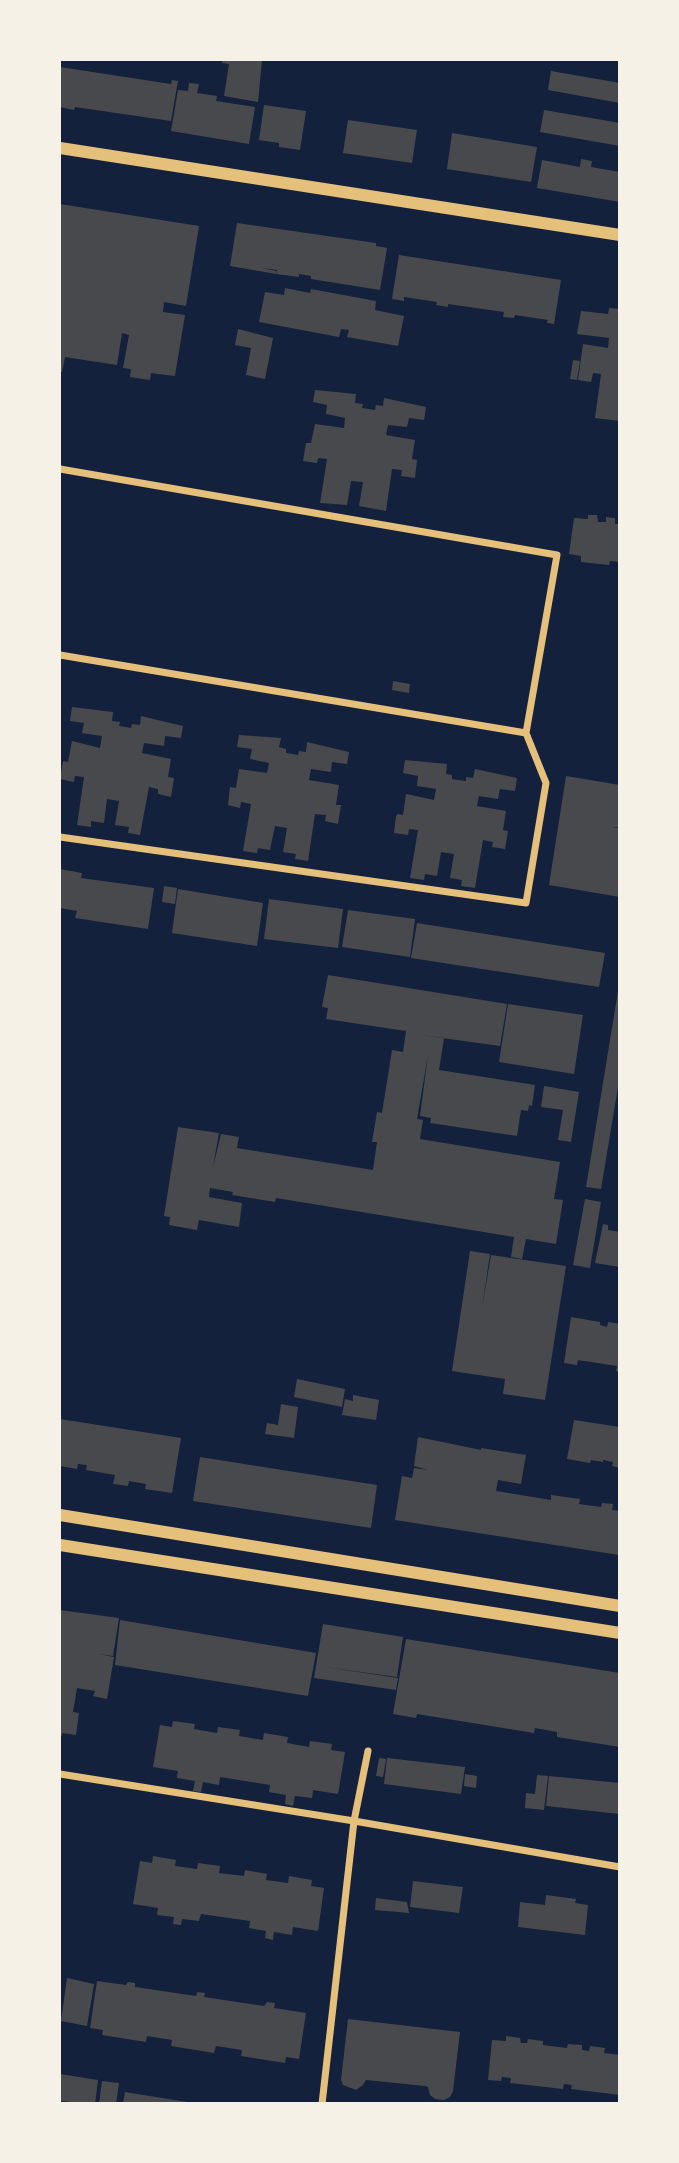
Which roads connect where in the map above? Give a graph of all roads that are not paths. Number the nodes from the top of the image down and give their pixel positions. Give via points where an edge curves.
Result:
1 (60, 148) edge
2 (620, 235) edge
3 (60, 469) edge
4 (60, 655) edge
5 (526, 733) junction
6 (60, 837) edge
7 (60, 1515) edge
8 (60, 1545) edge
9 (620, 1606) edge
10 (620, 1633) edge
11 (368, 1751) dead end
12 (60, 1774) edge
13 (354, 1821) junction
14 (620, 1867) edge
15 (322, 2104) edge

1 - 2 street
3 - 5 street via 557,555
4 - 5 street
5 - 6 street via 546,782 526,903
7 - 9 street
8 - 10 street
11 - 13 street
12 - 13 street
13 - 14 street
13 - 15 street

